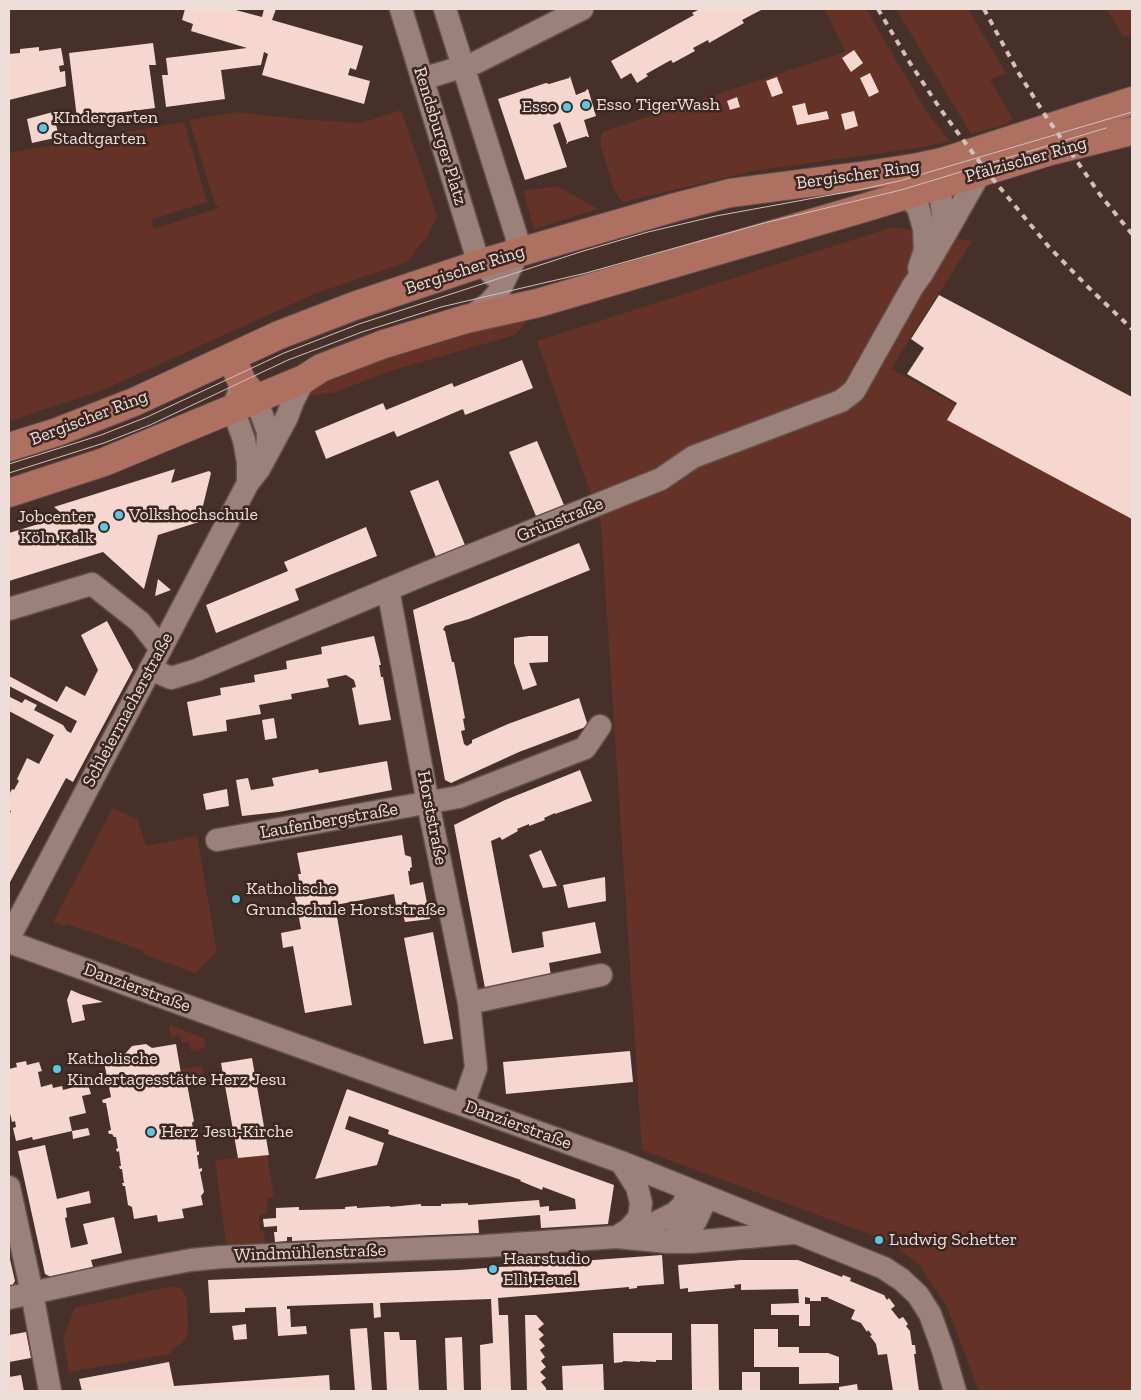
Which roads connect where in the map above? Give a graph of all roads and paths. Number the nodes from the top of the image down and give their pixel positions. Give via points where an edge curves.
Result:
1 (401, 9) edge
2 (445, 9) edge
3 (568, 11) edge
4 (464, 67) junction
5 (422, 79) junction
6 (1132, 101) edge
7 (1132, 131) edge
8 (981, 171) junction
9 (925, 180) junction
10 (944, 236) junction
11 (516, 253) junction
12 (482, 263) junction
13 (503, 285) junction
14 (913, 286) junction
15 (538, 303) junction
16 (466, 319) junction
17 (231, 357) junction
18 (304, 378) junction
19 (244, 396) junction
20 (9, 447) edge
21 (266, 456) junction
22 (248, 483) junction
23 (9, 492) edge
24 (388, 589) junction
25 (9, 610) edge
26 (161, 649) junction
27 (150, 670) junction
28 (600, 726) dead end
29 (428, 803) junction
30 (216, 840) dead end
31 (9, 940) edge
32 (601, 976) dead end
33 (469, 1003) junction
34 (463, 1105) junction
35 (621, 1162) junction
36 (9, 1187) edge
37 (698, 1193) junction
38 (622, 1233) junction
39 (797, 1233) junction
40 (668, 1242) junction
41 (32, 1292) junction
42 (9, 1298) edge
43 (943, 1350) junction
44 (50, 1391) edge
45 (946, 1391) edge
46 (956, 1391) edge
47 (967, 1391) edge

1 - 5 street, Rendsburger Platz
2 - 4 street
3 - 4 street
4 - 5 street
4 - 11 street via 517,238
5 - 12 street, Rendsburger Platz via 475,251
6 - 9 main road, Pfälzischer Ring
7 - 8 main road, Pfälzischer Ring
8 - 9 main road, Pfälzischer Ring
8 - 10 street, Grünstraße
9 - 10 street via 943,213
9 - 11 main road, Bergischer Ring via 730,193
9 - 14 street, Grünstraße via 918,207 925,250
9 - 15 main road, Bergischer Ring
10 - 14 street, Grünstraße
11 - 12 main road, Bergischer Ring
11 - 13 street
12 - 13 street, Rendsburger Platz
12 - 17 main road, Bergischer Ring via 354,306
13 - 15 street, Rendsburger Platz via 516,295
13 - 16 street via 489,303
14 - 24 street, Grünstraße via 854,391 841,401 693,457 661,479
15 - 16 main road, Bergischer Ring
16 - 18 main road, Bergischer Ring via 384,344 321,368
17 - 19 main road
17 - 20 main road, Bergischer Ring via 134,402
18 - 19 main road, Bergischer Ring
18 - 21 street, Schleiermacherstraße
19 - 21 street, Schleiermacherstraße via 268,432
19 - 22 street, Schleiermacherstraße
19 - 23 main road, Bergischer Ring via 104,462
21 - 22 street, Schleiermacherstraße
22 - 26 street, Schleiermacherstraße
24 - 27 street, Grünstraße via 197,670 171,678
24 - 29 street, Horststraße
25 - 26 street via 92,584 140,622
26 - 27 street, Schleiermacherstraße
27 - 31 street, Schleiermacherstraße
28 - 29 street, Laufenbergstraße via 585,748 459,797
29 - 30 street, Laufenbergstraße
29 - 33 street, Horststraße
31 - 34 street, Danzierstraße
32 - 33 street
33 - 34 street, Horststraße via 476,1068
34 - 35 street, Danzierstraße
35 - 37 street, Danzierstraße
35 - 38 street via 637,1187 641,1203 639,1218
36 - 41 street
37 - 38 street, Windmühlenstraße via 675,1213
37 - 39 street, Danzierstraße
37 - 40 street via 695,1222
38 - 40 street, Windmühlenstraße
38 - 41 street, Windmühlenstraße via 485,1246 190,1260
39 - 40 street, Windmühlenstraße
39 - 43 street, Danzierstraße via 884,1268 902,1280 918,1295 930,1314
41 - 42 street, Windmühlenstraße
41 - 44 street
43 - 45 street
43 - 46 street, Danzierstraße
43 - 47 street

